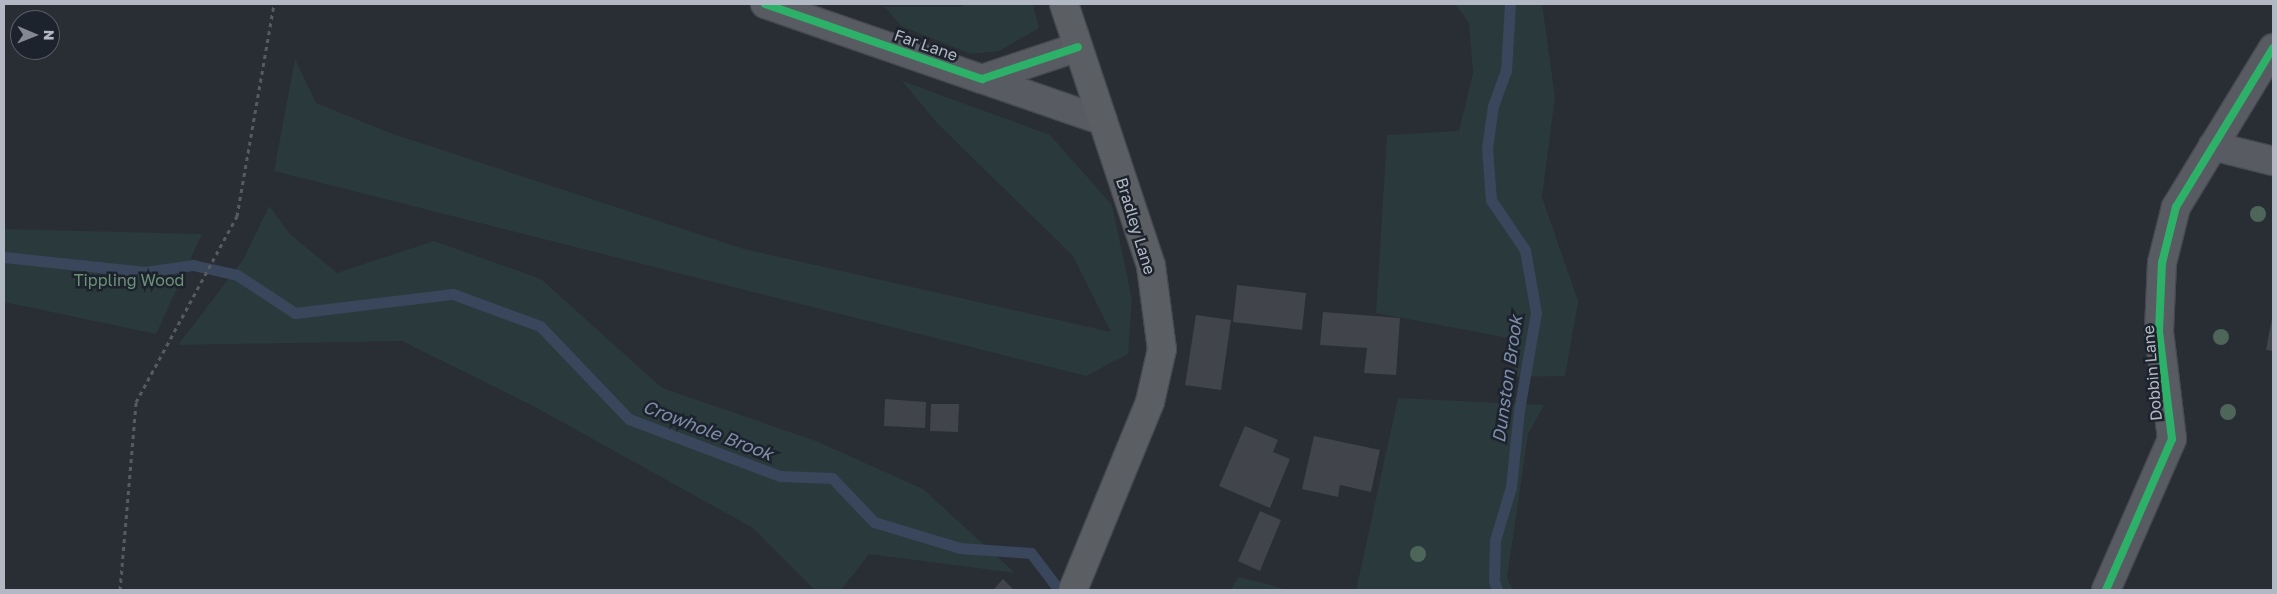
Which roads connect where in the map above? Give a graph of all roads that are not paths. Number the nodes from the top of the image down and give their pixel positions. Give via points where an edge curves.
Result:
1 (765, 4) edge
2 (1064, 4) edge
3 (1078, 47) junction
4 (2273, 48) edge
5 (982, 79) junction
6 (1102, 120) junction
7 (2213, 146) junction
8 (2273, 161) edge
9 (1073, 590) edge
10 (2106, 590) edge

1 - 5 street, Far Lane
2 - 3 main road, Bradley Lane
3 - 5 street
3 - 6 main road, Bradley Lane
4 - 7 street, Dobbin Lane
5 - 6 street, Far Lane
6 - 9 main road, Bradley Lane via 1151,266 1162,349 1150,402
7 - 8 street
7 - 10 street, Dobbin Lane via 2176,208 2162,263 2159,331 2172,439

